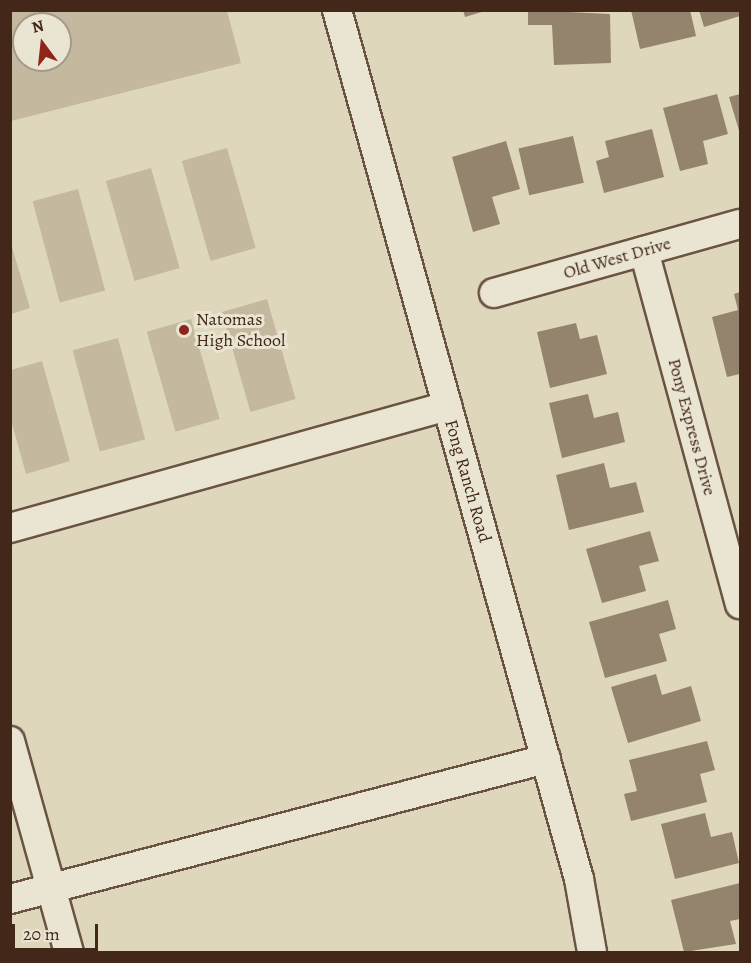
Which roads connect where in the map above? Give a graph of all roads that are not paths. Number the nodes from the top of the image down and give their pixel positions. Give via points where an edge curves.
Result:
1 (337, 10) edge
2 (741, 224) edge
3 (644, 251) junction
4 (494, 293) dead end
5 (447, 406) junction
6 (10, 528) edge
7 (739, 594) edge
8 (10, 741) edge
9 (546, 759) junction
10 (51, 888) junction
11 (10, 899) edge
12 (69, 952) edge
13 (592, 952) edge

1 - 5 street, Fong Ranch Road
2 - 3 street, Old West Drive
3 - 4 street, Old West Drive
3 - 7 street, Pony Express Drive
5 - 6 street
5 - 9 street, Fong Ranch Road
8 - 10 street
9 - 10 street
9 - 13 street, Fong Ranch Road via 579,879
10 - 11 street
10 - 12 street

